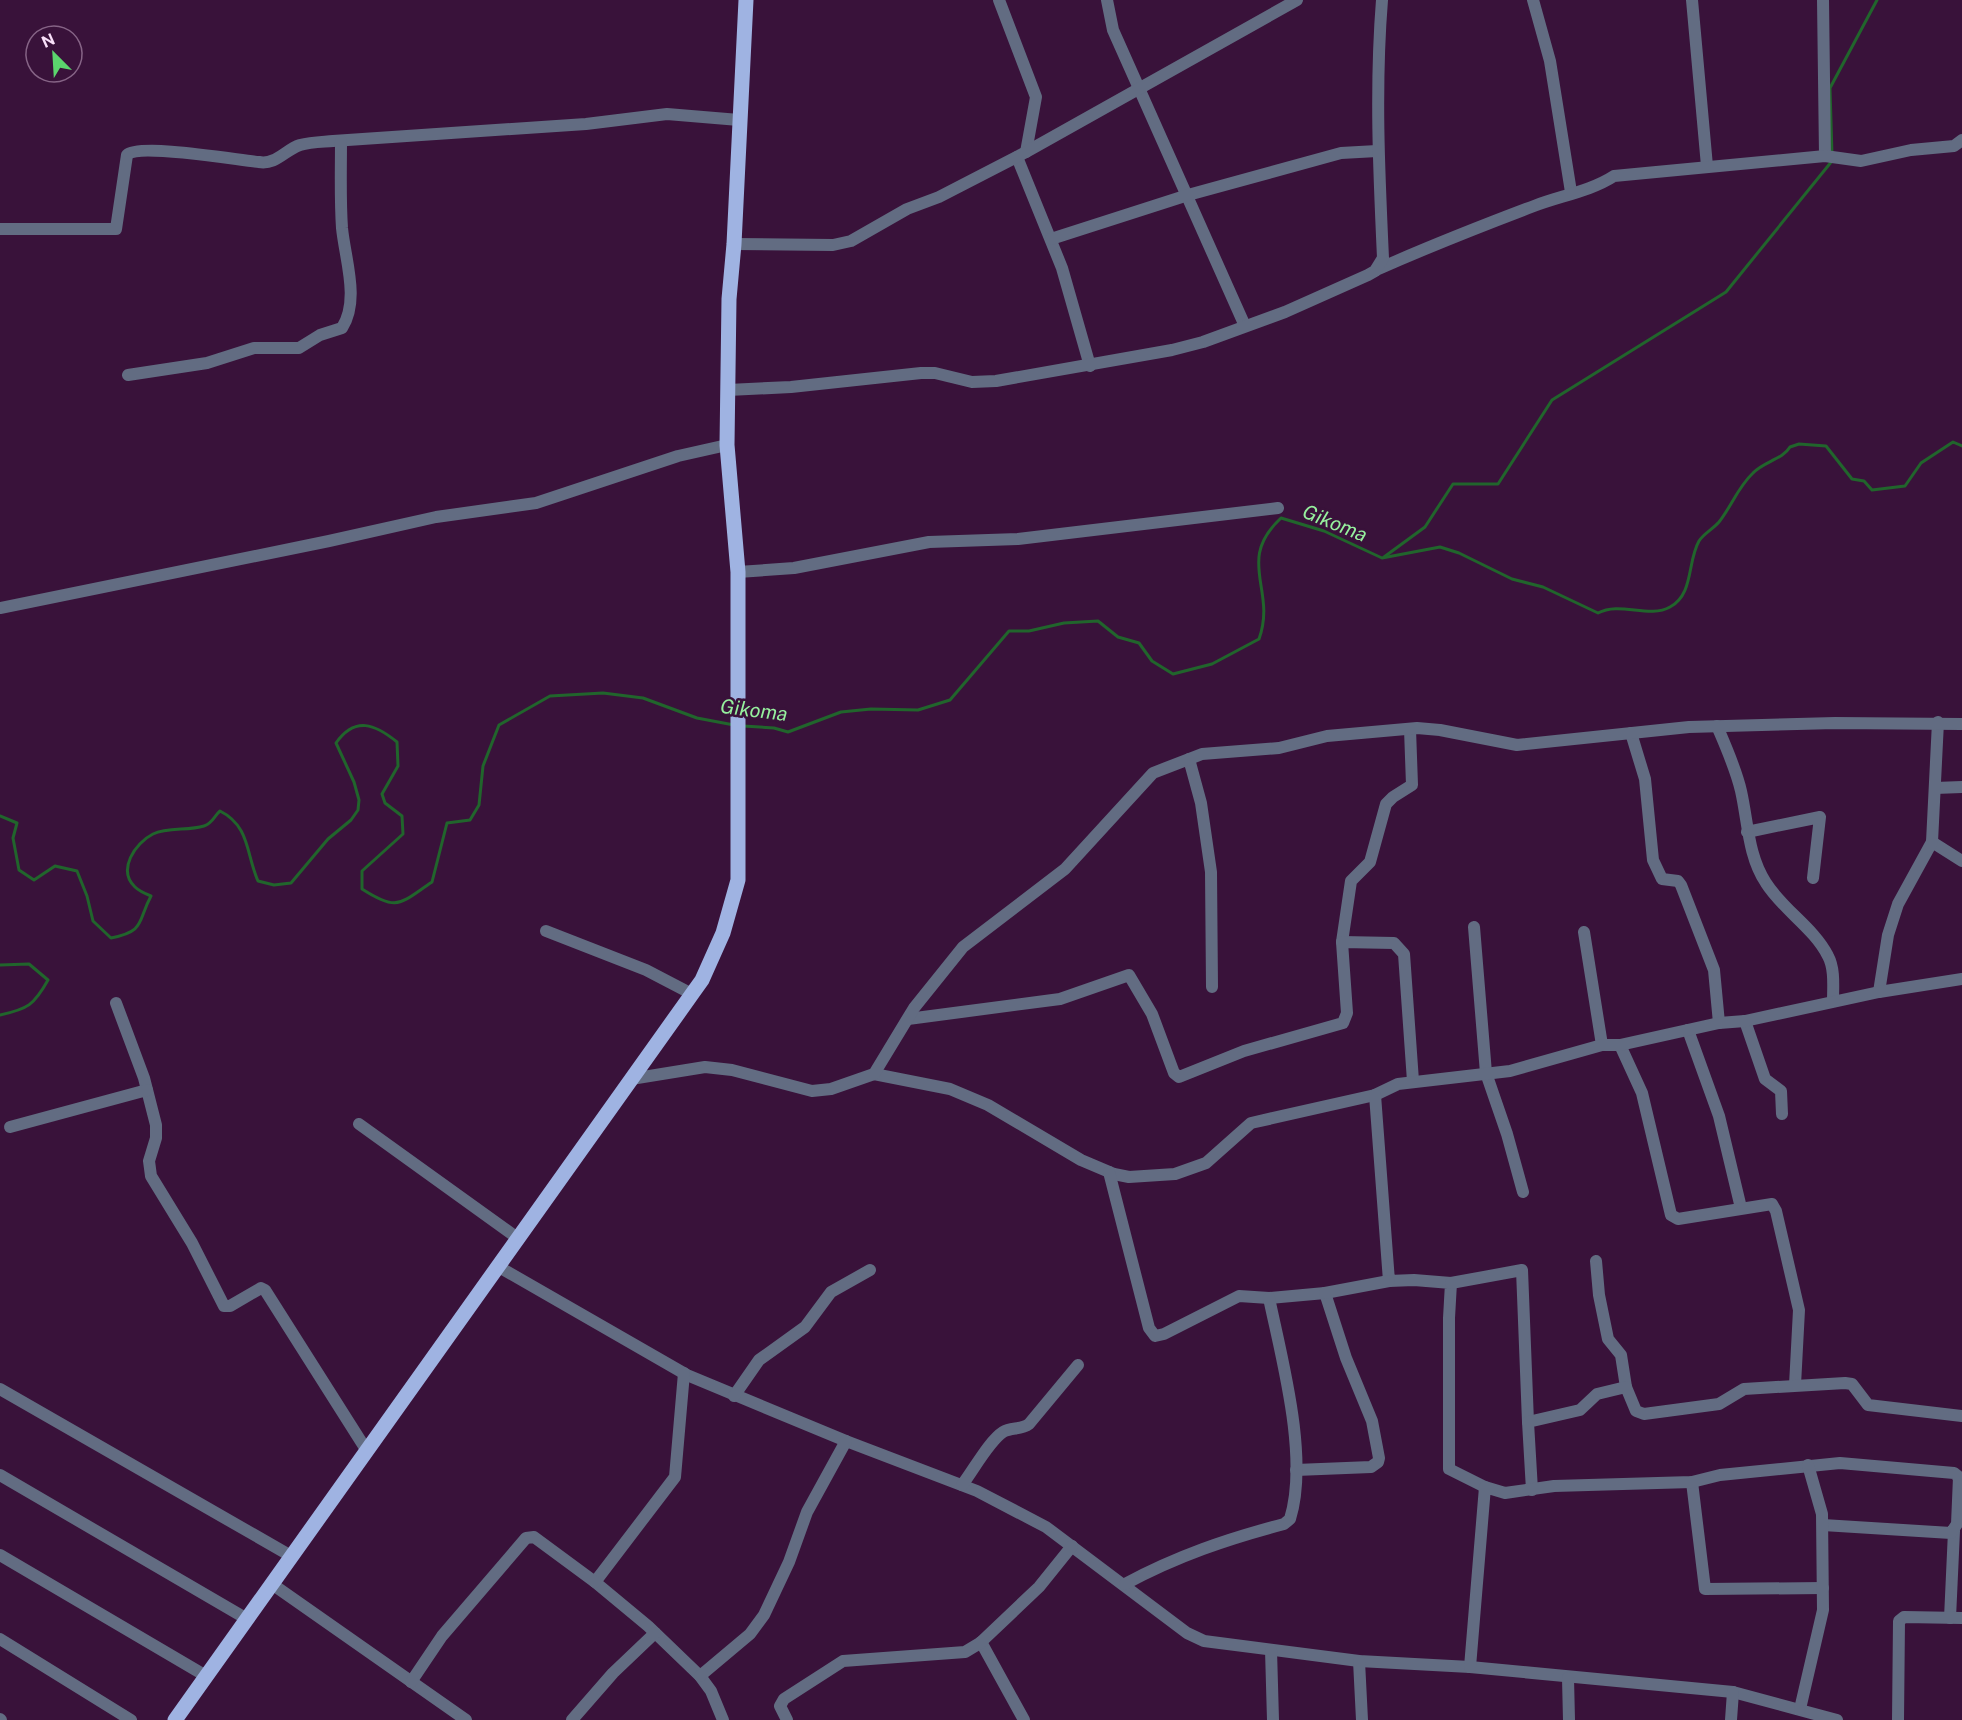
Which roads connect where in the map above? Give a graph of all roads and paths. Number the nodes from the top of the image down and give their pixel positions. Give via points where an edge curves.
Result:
1 (746, 0) edge
2 (999, 0) edge
3 (1107, 0) edge
4 (1297, 0) edge
5 (1382, 0) edge
6 (1533, 0) edge
7 (1692, 0) edge
8 (1823, 0) edge
9 (1273, 5) edge
10 (1140, 87) junction
11 (739, 120) junction
12 (1962, 140) edge
13 (340, 141) junction
14 (1377, 151) junction
15 (1022, 155) junction
16 (1825, 156) junction
17 (1707, 166) junction
18 (1571, 192) junction
19 (1188, 195) junction
20 (0, 229) edge
21 (1051, 239) junction
22 (734, 244) junction
23 (1375, 271) junction
24 (1245, 327) junction
25 (1090, 366) junction
26 (128, 375) dead end
27 (728, 390) junction
28 (727, 446) junction
29 (1278, 508) dead end
30 (738, 572) junction
31 (0, 608) edge
32 (1938, 722) junction
33 (1962, 724) edge
34 (1717, 726) junction
35 (1410, 729) junction
36 (1631, 733) junction
37 (1189, 759) junction
38 (1962, 787) edge
39 (1935, 788) junction
40 (1747, 832) junction
41 (1932, 842) junction
42 (1962, 861) edge
43 (1813, 878) dead end
44 (1474, 927) dead end
45 (546, 931) dead end
46 (1584, 932) dead end
47 (1342, 942) junction
48 (1962, 979) edge
49 (1212, 987) dead end
50 (1880, 992) junction
51 (692, 994) junction
52 (1833, 1002) junction
53 (116, 1003) dead end
54 (908, 1019) junction
55 (1745, 1021) junction
56 (1719, 1023) junction
57 (1689, 1030) junction
58 (1602, 1045) junction
59 (1620, 1045) junction
60 (1486, 1073) junction
61 (874, 1074) junction
62 (631, 1079) junction
63 (1413, 1082) junction
64 (147, 1090) junction
65 (1376, 1095) junction
66 (1782, 1114) dead end
67 (359, 1124) dead end
68 (10, 1127) dead end
69 (1109, 1172) junction
70 (1523, 1192) dead end
71 (1741, 1208) junction
72 (519, 1239) junction
73 (1596, 1261) dead end
74 (499, 1267) junction
75 (870, 1270) dead end
76 (1389, 1281) junction
77 (1451, 1284) junction
78 (1325, 1293) junction
79 (1269, 1298) junction
80 (1078, 1365) dead end
81 (684, 1373) junction
82 (1795, 1385) junction
83 (1626, 1387) junction
84 (0, 1389) edge
85 (734, 1395) junction
86 (1962, 1416) edge
87 (1528, 1422) junction
88 (846, 1441) junction
89 (367, 1451) junction
90 (1808, 1465) junction
91 (1296, 1470) junction
92 (0, 1475) edge
93 (1692, 1482) junction
94 (962, 1485) junction
95 (1485, 1487) junction
96 (1532, 1490) junction
97 (1823, 1525) junction
98 (1954, 1531) junction
99 (1072, 1546) junction
100 (0, 1555) edge
101 (291, 1557) junction
102 (595, 1582) junction
103 (272, 1584) junction
104 (1125, 1584) junction
105 (1822, 1588) junction
106 (247, 1618) junction
107 (1956, 1618) edge
108 (655, 1633) junction
109 (0, 1639) edge
110 (981, 1642) junction
111 (1271, 1650) junction
112 (1359, 1661) junction
113 (1470, 1667) junction
114 (206, 1676) junction
115 (700, 1676) junction
116 (1568, 1678) junction
117 (411, 1682) junction
118 (1733, 1692) junction
119 (1800, 1709) junction
120 (131, 1720) edge
121 (175, 1720) edge
122 (466, 1720) edge
123 (572, 1720) edge
124 (723, 1720) edge
125 (787, 1720) edge
126 (1024, 1720) edge
127 (1273, 1720) edge
128 (1362, 1720) edge
129 (1569, 1720) edge
130 (1731, 1720) edge
131 (1837, 1720) edge
132 (1898, 1720) edge

1 - 11 main road
2 - 15 street via 1036,97
3 - 10 street via 1113,30
4 - 9 street
5 - 14 street via 1376,72
6 - 18 street via 1550,60
7 - 17 street
8 - 16 street
9 - 10 street
10 - 15 street
10 - 19 street
11 - 13 street via 668,114 586,124
11 - 22 main road
12 - 16 street via 1954,146 1861,161
13 - 20 street via 300,145 262,163 134,150 127,155 124,166 116,229
13 - 26 street via 342,229 350,301 342,328 299,348 254,348 207,363
14 - 19 street via 1341,153
14 - 23 street via 1383,258
15 - 21 street
15 - 22 street via 842,244
16 - 17 street
17 - 18 street via 1614,176 1599,186
18 - 23 street
19 - 21 street
19 - 24 street
21 - 25 street
22 - 27 main road
23 - 24 street
24 - 25 street via 1179,348
25 - 27 street via 996,381 972,382 921,373
27 - 28 main road
28 - 30 main road
28 - 31 street via 678,456 536,503 446,515
29 - 30 street via 1018,539 929,542 794,568
30 - 51 main road via 738,880 723,933
32 - 33 street
32 - 34 street
32 - 39 street
34 - 36 street
34 - 40 street via 1741,790
35 - 36 street via 1440,730 1517,745
35 - 37 street via 1327,736 1279,748 1215,752
35 - 47 street via 1413,781 1386,804 1370,862 1352,880
36 - 56 street via 1645,779 1653,860 1662,879 1681,885 1714,970
37 - 49 street via 1201,803 1211,872
37 - 54 street via 1153,773 1065,869 963,947
38 - 39 street
39 - 41 street
40 - 43 street via 1820,817
40 - 52 street via 1764,882 1829,956
41 - 42 street
41 - 50 street via 1898,904 1888,935
44 - 60 street
45 - 51 street via 646,970
46 - 58 street
47 - 54 street via 1347,1013 1342,1023 1244,1051 1179,1077 1174,1073 1152,1014 1129,975 1060,999
47 - 63 street via 1394,943 1401,948
48 - 50 street
50 - 52 street
51 - 62 main road
52 - 55 street
53 - 64 street
54 - 61 street
55 - 56 street
55 - 66 street via 1765,1078 1781,1091
56 - 57 street
57 - 59 street
57 - 71 street via 1719,1116
58 - 59 street
58 - 60 street via 1510,1071
59 - 71 street via 1639,1081 1671,1215 1678,1219
60 - 63 street
60 - 70 street
61 - 62 street via 831,1089 812,1091 705,1067
61 - 69 street via 950,1089 988,1105 1081,1160
62 - 72 main road
63 - 65 street via 1398,1084
64 - 68 street
64 - 89 street via 156,1132 148,1161 151,1176 192,1242 224,1306 261,1288 265,1290
65 - 69 street via 1251,1123 1193,1169 1129,1177
65 - 76 street
67 - 72 street
69 - 79 street via 1152,1333 1164,1334 1239,1296
71 - 82 street via 1772,1204 1776,1211 1799,1310
72 - 74 main road
73 - 83 street via 1608,1340 1621,1355
74 - 81 street
74 - 89 main road
75 - 85 street via 831,1292 806,1327 759,1360
76 - 77 street
76 - 78 street
77 - 87 street via 1522,1270
77 - 95 street via 1449,1469
78 - 79 street
78 - 91 street via 1372,1421 1379,1458 1371,1467
79 - 91 street via 1285,1379
80 - 94 street via 1029,1424 999,1436
81 - 85 street
81 - 102 street via 675,1477
82 - 83 street via 1744,1389 1719,1404 1644,1414 1636,1411
82 - 86 street via 1852,1384 1868,1405
83 - 87 street via 1597,1394 1580,1410
84 - 101 street
85 - 88 street
87 - 96 street
88 - 94 street
88 - 115 street via 811,1504 789,1562 756,1628
89 - 101 main road
90 - 93 street
90 - 97 street
90 - 98 street via 1856,1463 1954,1473 1960,1483
91 - 104 street via 1287,1522 1168,1561
92 - 106 street
93 - 96 street
93 - 105 street via 1705,1588
94 - 99 street via 1046,1527
95 - 96 street via 1505,1492
95 - 113 street
97 - 98 street via 1942,1534
97 - 105 street
98 - 107 street
99 - 104 street
99 - 110 street via 1039,1587
100 - 114 street
101 - 103 main road
102 - 108 street
102 - 117 street via 534,1537 526,1538 442,1636
103 - 106 main road
103 - 117 street
104 - 111 street via 1203,1641
105 - 119 street via 1820,1625
106 - 114 main road
107 - 132 street via 1904,1617 1899,1621
108 - 115 street
108 - 123 street
109 - 120 street
110 - 125 street via 956,1654 843,1661 784,1699 780,1706
110 - 126 street
111 - 112 street
111 - 127 street
112 - 113 street
112 - 128 street
113 - 116 street
114 - 121 main road
115 - 124 street
116 - 118 street
116 - 129 street
117 - 122 street
118 - 119 street
118 - 130 street
119 - 131 street

